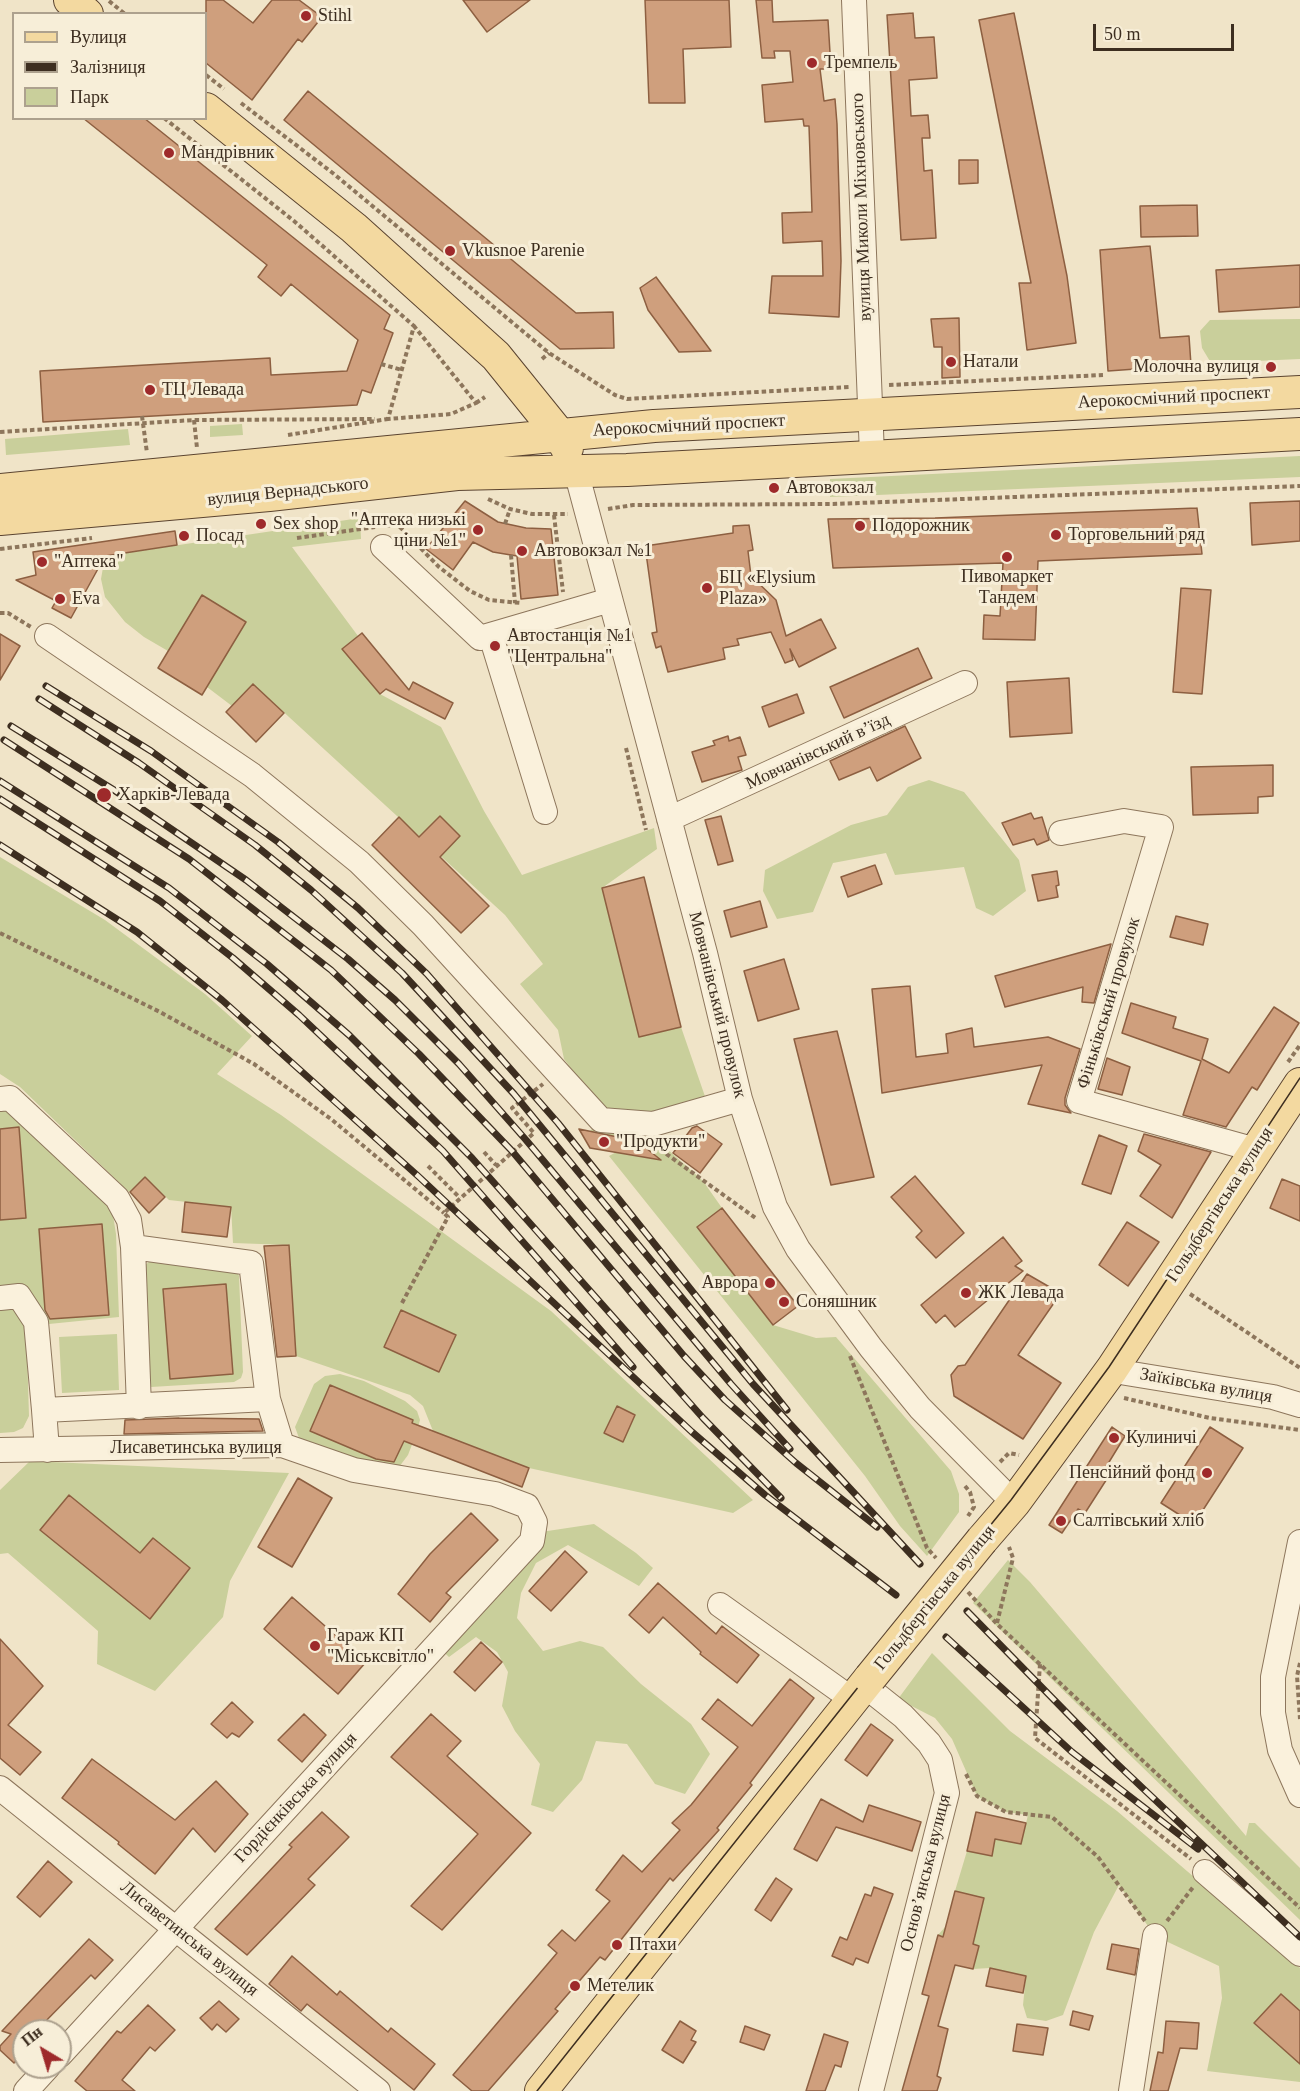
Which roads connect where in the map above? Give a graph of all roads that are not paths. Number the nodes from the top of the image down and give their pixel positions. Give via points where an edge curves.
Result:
1 (70, 0) edge
2 (854, 0) edge
3 (85, 12) edge
4 (207, 110) edge
5 (518, 382) junction
6 (859, 391) junction
7 (1300, 392) edge
8 (612, 430) junction
9 (559, 434) junction
10 (1300, 434) edge
11 (872, 455) junction
12 (576, 471) junction
13 (0, 490) edge
14 (0, 519) edge
15 (383, 548) dead end
16 (610, 600) junction
17 (47, 636) road end
18 (491, 636) junction
19 (966, 683) dead end
20 (545, 812) dead end
21 (669, 819) junction
22 (1061, 833) dead end
23 (1300, 1084) edge
24 (0, 1099) edge
25 (740, 1100) junction
26 (1256, 1150) junction
27 (133, 1247) junction
28 (0, 1298) edge
29 (1112, 1369) junction
30 (268, 1399) junction
31 (1300, 1405) edge
32 (139, 1407) junction
33 (44, 1410) junction
34 (282, 1445) junction
35 (0, 1450) edge
36 (47, 1450) junction
37 (1014, 1503) junction
38 (532, 1541) joint
39 (1300, 1542) edge
40 (720, 1605) dead end
41 (862, 1688) junction
42 (0, 1788) edge
43 (1300, 1795) edge
44 (1205, 1872) road end
45 (177, 1928) junction
46 (1155, 1936) road end
47 (1300, 1954) edge
48 (72, 2042) edge
49 (37, 2079) edge
50 (26, 2091) edge
51 (378, 2091) edge
52 (542, 2091) edge
53 (872, 2091) edge
54 (1131, 2091) edge

1 - 3 main road
2 - 6 street, вулиця Миколи Міхновського
4 - 5 main road via 354,228 496,356
5 - 8 main road via 566,413
5 - 9 main road
6 - 7 main road, Аерокосмічний проспект
6 - 8 main road, Аерокосмічний проспект
6 - 11 street, вулиця Миколи Міхновського
8 - 9 main road, Аерокосмічний проспект
9 - 12 main road, Мовчанівський провулок
9 - 13 main road, вулиця Вернадського
10 - 11 main road
11 - 12 main road
12 - 14 main road, вулиця Вернадського via 457,474
12 - 16 street, Мовчанівський провулок
15 - 18 street via 480,638
16 - 18 street
16 - 21 street, Мовчанівський провулок
17 - 25 street via 209,744 343,848 423,925 601,1120 654,1124
18 - 20 street
19 - 21 street, Мовчанівський в’їзд
21 - 25 street, Мовчанівський провулок
22 - 26 street, Фіньківський провулок via 1124,820 1161,827 1079,1101
23 - 26 main road, Гольдбергівська вулиця
24 - 27 street via 10,1098 117,1198 129,1220
25 - 37 street, Мовчанівський провулок via 775,1207 798,1249 978,1484
26 - 29 main road, Гольдбергівська вулиця
27 - 30 street via 251,1263
27 - 32 street
28 - 33 street via 19,1296 36,1323
29 - 31 street, Заїківська вулиця via 1273,1396
29 - 37 main road, Гольдбергівська вулиця
30 - 32 street
30 - 34 street
32 - 33 street
33 - 36 street
34 - 36 street, Лисаветинська вулиця
34 - 38 street, Лисаветинська вулиця via 354,1470 495,1494 527,1506 535,1522
35 - 36 street, Лисаветинська вулиця
37 - 41 main road, Гольдбергівська вулиця, bridge via 995,1542
38 - 45 street, Гордієнківська вулиця
39 - 43 street via 1273,1677 1273,1713 1280,1750
40 - 41 street, Основ’янська вулиця
41 - 52 main road, Гольдбергівська вулиця
41 - 53 street, Основ’янська вулиця via 903,1716 928,1743 940,1760 947,1792
42 - 45 street, Лисаветинська вулиця
44 - 47 street
45 - 48 street, Гордієнківська вулиця
45 - 51 street, Лисаветинська вулиця
46 - 54 street
49 - 50 street

